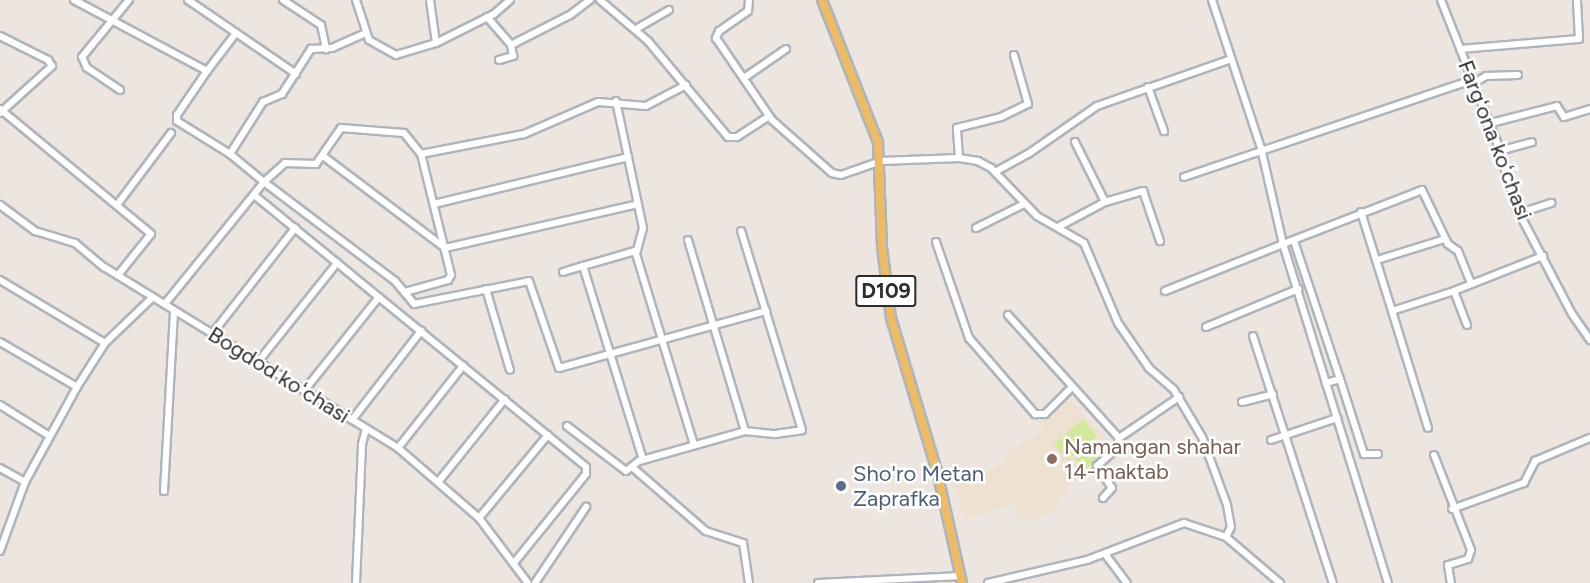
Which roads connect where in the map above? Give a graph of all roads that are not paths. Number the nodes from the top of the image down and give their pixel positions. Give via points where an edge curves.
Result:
1 (74, 0) edge
2 (129, 0) edge
3 (188, 0) edge
4 (283, 0) edge
5 (356, 0) edge
6 (430, 0) edge
7 (510, 0) edge
8 (590, 0) edge
9 (600, 0) edge
10 (749, 0) edge
11 (822, 0) edge
12 (1212, 0) edge
13 (1441, 0) edge
14 (1576, 0) edge
15 (669, 10) dead end
16 (487, 17) junction
17 (111, 20) junction
18 (636, 29) junction
19 (236, 33) junction
20 (364, 34) junction
21 (0, 36) edge
22 (436, 43) junction
23 (511, 45) junction
24 (326, 49) junction
25 (786, 49) dead end
26 (1460, 49) junction
27 (1014, 55) dead end
28 (1231, 58) junction
29 (500, 60) dead end
30 (207, 71) junction
31 (296, 74) junction
32 (1518, 75) dead end
33 (744, 78) junction
34 (1473, 81) junction
35 (686, 85) junction
36 (1148, 87) junction
37 (120, 90) dead end
38 (616, 101) junction
39 (1590, 109) edge
40 (1, 111) edge
41 (769, 116) junction
42 (1487, 124) junction
43 (1164, 131) dead end
44 (171, 134) dead end
45 (1075, 141) dead end
46 (1532, 142) dead end
47 (1261, 148) junction
48 (1499, 151) junction
49 (230, 154) junction
50 (421, 154) junction
51 (323, 156) junction
52 (628, 157) junction
53 (959, 158) junction
54 (881, 161) junction
55 (994, 172) junction
56 (1184, 177) dead end
57 (264, 182) junction
58 (254, 195) junction
59 (1105, 202) junction
60 (1551, 202) dead end
61 (434, 204) junction
62 (638, 204) junction
63 (1024, 204) junction
64 (0, 205) edge
65 (117, 205) junction
66 (1361, 212) junction
67 (1520, 213) junction
68 (1058, 227) junction
69 (295, 228) junction
70 (976, 228) dead end
71 (741, 231) dead end
72 (1445, 239) junction
73 (688, 240) dead end
74 (1160, 241) dead end
75 (1294, 241) junction
76 (936, 242) dead end
77 (1283, 244) junction
78 (445, 248) junction
79 (635, 251) junction
80 (1543, 256) junction
81 (1377, 260) junction
82 (337, 263) junction
83 (583, 266) junction
84 (563, 272) dead end
85 (118, 275) junction
86 (0, 280) edge
87 (1471, 284) junction
88 (486, 289) junction
89 (1298, 289) junction
90 (1165, 291) dead end
91 (1454, 291) junction
92 (405, 292) junction
93 (153, 297) junction
94 (379, 297) junction
95 (165, 304) junction
96 (174, 310) junction
97 (1392, 310) junction
98 (766, 311) junction
99 (1008, 315) dead end
100 (1467, 325) dead end
101 (713, 326) junction
102 (1206, 327) dead end
103 (421, 331) junction
104 (213, 334) junction
105 (1253, 336) dead end
106 (662, 340) junction
107 (1590, 340) edge
108 (0, 342) edge
109 (105, 343) junction
110 (611, 356) junction
111 (258, 362) junction
112 (463, 366) junction
113 (510, 370) dead end
114 (1340, 379) junction
115 (1326, 383) junction
116 (77, 387) junction
117 (1071, 388) junction
118 (304, 391) junction
119 (1273, 394) junction
120 (1179, 397) junction
121 (505, 399) junction
122 (1242, 402) dead end
123 (0, 405) edge
124 (1337, 418) junction
125 (352, 420) junction
126 (567, 426) dead end
127 (1428, 428) dead end
128 (366, 429) junction
129 (745, 431) junction
130 (48, 435) junction
131 (548, 435) junction
132 (1286, 435) junction
133 (1119, 438) junction
134 (1590, 438) edge
135 (1271, 440) dead end
136 (694, 446) junction
137 (398, 448) junction
138 (1378, 454) dead end
139 (1434, 455) dead end
140 (643, 460) junction
141 (632, 467) junction
142 (0, 468) edge
143 (439, 481) junction
144 (25, 482) junction
145 (164, 490) dead end
146 (1103, 498) dead end
147 (586, 507) dead end
148 (1452, 509) junction
149 (479, 518) junction
150 (1226, 537) junction
151 (0, 551) edge
152 (1105, 554) junction
153 (514, 563) junction
154 (962, 580) edge
155 (356, 583) edge
156 (528, 583) edge
157 (535, 583) edge
158 (749, 583) edge
159 (818, 583) edge
160 (988, 583) edge
161 (1127, 583) edge
162 (1280, 583) edge
163 (1333, 583) edge
164 (1388, 583) edge
165 (1451, 583) edge

1 - 17 street
2 - 17 street
3 - 19 street
4 - 24 street via 321,26
5 - 20 street
6 - 22 street
7 - 16 street
8 - 23 street via 570,15
9 - 18 street
10 - 33 street via 748,11 716,34
11 - 54 main road, D109 via 873,126
12 - 28 street
13 - 26 street, Fargʻona koʻchasi
14 - 26 street via 1579,39
15 - 18 street
16 - 22 street
16 - 23 street
17 - 30 street
17 - 37 street via 84,52 82,61
18 - 35 street
19 - 30 street
19 - 31 street
20 - 22 street via 376,46 396,54
20 - 24 street
21 - 40 street via 48,60 52,66
23 - 29 street via 513,56
24 - 31 street via 311,49
25 - 33 street
26 - 34 street, Fargʻona koʻchasi
27 - 53 street via 1028,104 1001,117 957,128
28 - 36 street
28 - 47 street
30 - 49 street via 176,118
31 - 49 street via 282,94 263,102
32 - 34 street via 1486,76
33 - 41 street
34 - 42 street, Fargʻona koʻchasi
34 - 47 street
35 - 38 street via 646,106
35 - 41 street via 728,137 737,137
36 - 43 street
36 - 55 street via 1097,106 1028,154
38 - 50 street via 594,104 524,134
38 - 52 street
39 - 42 street via 1564,117 1557,106
40 - 65 street
41 - 54 street via 835,174
42 - 48 street, Fargʻona koʻchasi
44 - 65 street
45 - 59 street
46 - 48 street
47 - 56 street
47 - 77 street
48 - 67 street, Fargʻona koʻchasi
49 - 57 street
50 - 51 street via 404,133 344,128 338,130
50 - 61 street
51 - 57 street via 311,166 285,163
51 - 78 street
52 - 61 street
52 - 62 street
53 - 54 street
53 - 55 street via 983,163
54 - 154 main road, D109 via 882,247 891,318 937,471
55 - 63 street
57 - 58 street
57 - 92 street
58 - 69 street
58 - 95 street
59 - 68 street
59 - 74 street via 1145,191
60 - 67 street
61 - 78 street
62 - 78 street
62 - 79 street via 644,233
63 - 68 street
63 - 70 street
64 - 85 street, Bogdod koʻchasi via 35,231 75,243
65 - 85 street via 151,234
66 - 72 street via 1422,190
66 - 75 street
66 - 81 street
67 - 80 street, Fargʻona koʻchasi
68 - 120 street via 1084,243 1118,323 1149,368
69 - 82 street
69 - 104 street
71 - 98 street
72 - 81 street
72 - 87 street via 1458,251
73 - 101 street
75 - 77 street
75 - 114 street
76 - 117 street via 969,338 1035,414 1045,414
77 - 89 street
77 - 90 street
78 - 92 street via 451,272 448,280
79 - 83 street
79 - 106 street
80 - 87 street
80 - 107 street, Fargʻona koʻchasi
81 - 97 street
82 - 94 street
82 - 111 street
83 - 84 street
83 - 110 street
85 - 93 street, Bogdod koʻchasi
86 - 109 street
87 - 91 street
88 - 92 street via 420,305
88 - 110 street via 524,279 531,282 559,368
88 - 113 street
89 - 102 street
89 - 115 street
91 - 97 street
91 - 100 street
93 - 95 street, Bogdod koʻchasi
93 - 109 street
94 - 103 street
94 - 118 street
95 - 96 street, Bogdod koʻchasi
96 - 104 street, Bogdod koʻchasi
96 - 145 street
97 - 127 street
98 - 101 street
98 - 129 street via 802,430 775,434
99 - 117 street
101 - 106 street
101 - 129 street
103 - 112 street
103 - 125 street
104 - 111 street, Bogdod koʻchasi
105 - 119 street
106 - 110 street
106 - 136 street
108 - 116 street
109 - 116 street
110 - 140 street
111 - 118 street, Bogdod koʻchasi
112 - 121 street
112 - 137 street
114 - 115 street
114 - 138 street via 1364,454
115 - 124 street
116 - 130 street
117 - 133 street
118 - 125 street, Bogdod koʻchasi
119 - 122 street
119 - 132 street
120 - 133 street
120 - 150 street via 1202,437 1227,505 1231,527
121 - 131 street
121 - 143 street
123 - 130 street
124 - 132 street
124 - 164 street
125 - 128 street, Bogdod koʻchasi
126 - 141 street via 624,470
128 - 137 street, Bogdod koʻchasi
128 - 155 street via 362,444
129 - 136 street
130 - 144 street
131 - 149 street
131 - 153 street via 587,472
132 - 135 street
132 - 163 street
133 - 146 street via 1118,448 1097,466 1112,488
134 - 148 street via 1535,461 1524,483
136 - 140 street
137 - 143 street, Bogdod koʻchasi
139 - 148 street
140 - 141 street
141 - 158 street via 706,531 743,543
142 - 144 street
143 - 149 street, Bogdod koʻchasi
144 - 151 street
147 - 157 street
148 - 165 street via 1471,556 1448,565
149 - 153 street, Bogdod koʻchasi
150 - 152 street via 1184,523
150 - 162 street
152 - 160 street
152 - 161 street
153 - 156 street, Bogdod koʻchasi
154 - 159 street

